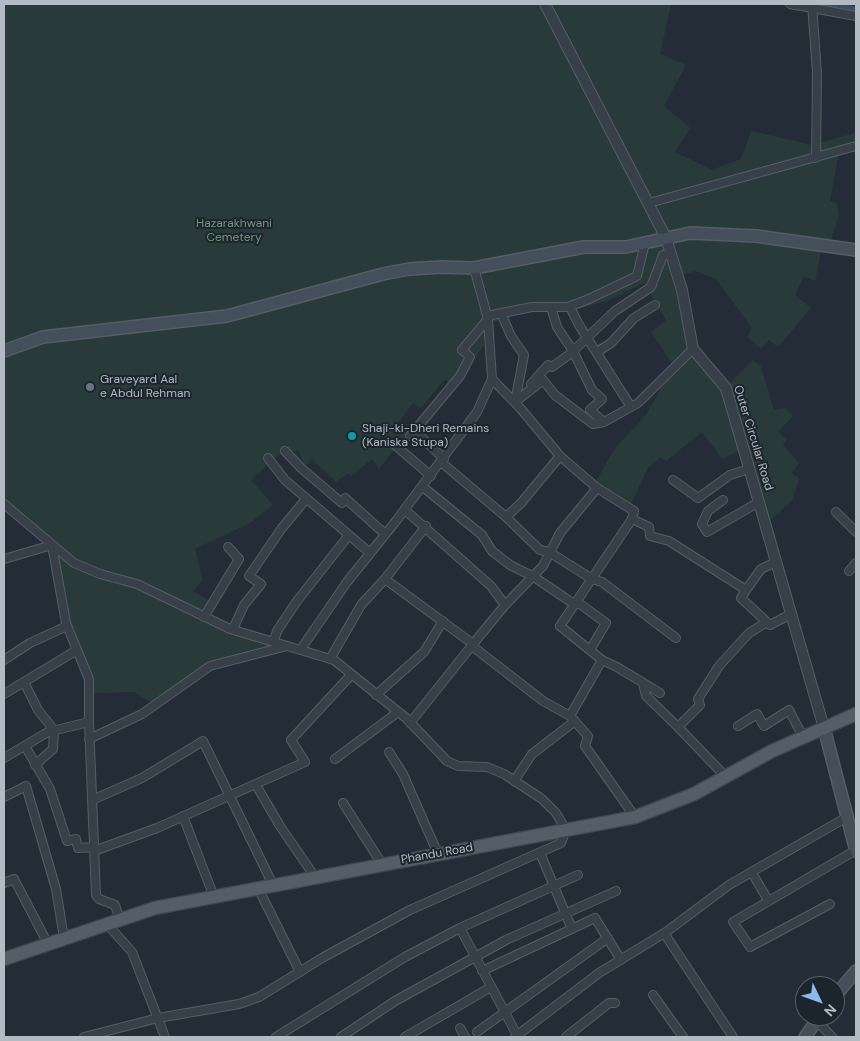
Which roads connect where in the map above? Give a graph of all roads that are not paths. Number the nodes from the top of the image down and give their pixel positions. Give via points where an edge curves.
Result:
1 (545, 4) edge
2 (790, 4) edge
3 (812, 5) edge
4 (856, 16) edge
5 (856, 146) edge
6 (816, 158) junction
7 (649, 203) junction
8 (666, 238) junction
9 (645, 243) junction
10 (856, 250) edge
11 (671, 254) junction
12 (474, 268) junction
13 (655, 305) dead end
14 (570, 306) junction
15 (551, 307) junction
16 (501, 313) junction
17 (488, 317) junction
18 (587, 337) junction
19 (693, 349) junction
20 (4, 351) edge
21 (573, 351) junction
22 (597, 352) junction
23 (492, 379) junction
24 (515, 402) junction
25 (631, 407) junction
26 (604, 422) junction
27 (395, 445) dead end
28 (285, 451) dead end
29 (560, 456) junction
30 (268, 458) dead end
31 (442, 460) junction
32 (749, 469) junction
33 (431, 476) junction
34 (673, 480) dead end
35 (423, 486) junction
36 (597, 488) junction
37 (306, 499) junction
38 (723, 500) dead end
39 (758, 502) junction
40 (4, 504) edge
41 (405, 510) junction
42 (836, 512) dead end
43 (506, 517) junction
44 (632, 519) junction
45 (426, 526) junction
46 (856, 532) edge
47 (386, 534) junction
48 (349, 535) junction
49 (52, 545) junction
50 (228, 547) dead end
51 (549, 552) junction
52 (370, 553) junction
53 (4, 559) edge
54 (776, 562) junction
55 (856, 563) edge
56 (849, 571) dead end
57 (533, 577) junction
58 (385, 579) junction
59 (592, 579) junction
60 (746, 590) junction
61 (574, 604) junction
62 (505, 605) junction
63 (791, 614) junction
64 (204, 617) junction
65 (443, 621) junction
66 (767, 622) junction
67 (67, 626) junction
68 (233, 630) junction
69 (676, 638) dead end
70 (274, 641) junction
71 (473, 645) junction
72 (289, 646) junction
73 (301, 649) junction
74 (77, 650) junction
75 (590, 650) junction
76 (330, 659) junction
77 (4, 660) edge
78 (602, 660) junction
79 (351, 676) junction
80 (24, 682) junction
81 (643, 683) junction
82 (660, 693) dead end
83 (4, 694) edge
84 (376, 695) junction
85 (398, 712) junction
86 (856, 714) edge
87 (572, 719) junction
88 (89, 722) junction
89 (410, 723) junction
90 (738, 726) dead end
91 (678, 727) junction
92 (824, 728) junction
93 (54, 730) junction
94 (803, 737) junction
95 (89, 739) junction
96 (25, 746) junction
97 (390, 752) dead end
98 (5, 755) edge
99 (335, 759) dead end
100 (35, 765) junction
101 (726, 777) junction
102 (514, 781) junction
103 (256, 785) junction
104 (231, 795) junction
105 (4, 797) edge
106 (92, 800) junction
107 (343, 803) dead end
108 (183, 816) junction
109 (635, 817) junction
110 (847, 817) junction
111 (566, 830) junction
112 (856, 845) edge
113 (94, 849) junction
114 (540, 853) junction
115 (438, 854) junction
116 (382, 864) junction
117 (752, 873) junction
118 (578, 875) dead end
119 (315, 877) junction
120 (4, 882) edge
121 (273, 885) junction
122 (553, 885) junction
123 (258, 888) junction
124 (616, 891) dead end
125 (214, 896) junction
126 (768, 900) junction
127 (830, 904) dead end
128 (566, 914) junction
129 (120, 920) junction
130 (107, 924) junction
131 (460, 928) junction
132 (572, 929) junction
133 (664, 934) junction
134 (64, 938) junction
135 (608, 938) junction
136 (48, 944) junction
137 (476, 958) junction
138 (4, 959) edge
139 (620, 960) junction
140 (482, 970) junction
141 (856, 971) edge
142 (300, 972) junction
143 (845, 984) edge
144 (491, 987) junction
145 (653, 995) dead end
146 (614, 1003) dead end
147 (504, 1012) junction
148 (158, 1018) junction
149 (813, 1026) edge
150 (824, 1026) edge
151 (460, 1028) dead end
152 (477, 1032) dead end
153 (111, 1034) edge
154 (577, 1034) edge
155 (84, 1037) edge
156 (165, 1037) edge
157 (276, 1037) edge
158 (341, 1037) edge
159 (405, 1037) edge
160 (465, 1037) edge
161 (517, 1037) edge
162 (566, 1037) edge
163 (683, 1037) edge
164 (733, 1037) edge
165 (805, 1037) edge
166 (832, 1037) edge

1 - 7 street, Outer Circular Road
2 - 3 street
3 - 4 street
3 - 6 street via 817,73
5 - 6 street
6 - 7 street
7 - 8 street, Outer Circular Road
8 - 9 main road
8 - 10 main road via 690,233 756,236
8 - 11 street, Outer Circular Road
9 - 12 main road via 626,248 584,247
9 - 14 street via 637,276
11 - 18 street via 663,255 651,288 615,311
11 - 19 street, Outer Circular Road via 682,290
12 - 17 street
12 - 20 main road via 409,269 227,316 43,337
13 - 22 street via 634,318
14 - 15 street
14 - 18 street
15 - 16 street
15 - 21 street via 557,327
16 - 17 street
16 - 24 street via 524,355
17 - 23 street
17 - 31 street via 462,350 470,357 460,376 412,433
18 - 21 street
18 - 22 street
19 - 25 street
19 - 32 street, Outer Circular Road via 726,388
21 - 24 street via 552,367 548,365
21 - 26 street via 592,390 602,399 590,410
22 - 25 street
23 - 24 street
23 - 31 street via 477,412
24 - 26 street via 542,380 593,424
24 - 29 street
25 - 26 street
27 - 33 street
28 - 47 street via 342,503 345,498
29 - 36 street
29 - 43 street
30 - 37 street
31 - 33 street
31 - 43 street
32 - 34 street via 730,475 698,498
32 - 39 street, Outer Circular Road
33 - 35 street
35 - 41 street
35 - 57 street via 482,536 492,551
36 - 44 street via 634,512
36 - 51 street via 560,533
37 - 48 street
37 - 68 street via 249,576 261,584 244,605
38 - 39 street via 708,511 702,524 707,532
39 - 54 street, Outer Circular Road
40 - 49 street
41 - 45 street
41 - 47 street
42 - 46 street
43 - 51 street via 540,550
44 - 59 street
44 - 60 street via 649,526 650,536 669,541
45 - 58 street
45 - 62 street via 491,586
47 - 52 street
48 - 52 street
48 - 70 street via 297,601
49 - 53 street
49 - 64 street via 74,563 137,584
49 - 67 street
50 - 64 street via 239,559
51 - 57 street
51 - 59 street
52 - 73 street
54 - 60 street via 761,569
54 - 63 street, Outer Circular Road
55 - 56 street
57 - 61 street
57 - 62 street
58 - 65 street
58 - 76 street via 361,605
59 - 61 street
59 - 69 street via 602,582
60 - 66 street via 741,598
61 - 75 street via 560,626
61 - 75 street via 580,604 606,623
62 - 71 street
63 - 66 street via 770,625
63 - 92 street, Outer Circular Road
64 - 68 street
65 - 71 street
65 - 84 street via 424,652
66 - 91 street via 749,633 720,666 698,699 700,705
67 - 74 street
67 - 77 street via 30,643
68 - 70 street
70 - 72 street
71 - 87 street via 543,701
71 - 89 street
72 - 73 street
72 - 95 street via 210,666 142,714
73 - 76 street
74 - 80 street
74 - 88 street via 89,679
75 - 78 street
76 - 79 street
78 - 81 street
78 - 87 street
79 - 84 street
79 - 103 street via 291,740 305,762
80 - 83 street
80 - 93 street via 38,710
81 - 82 street
81 - 91 street via 646,696
84 - 85 street
85 - 89 street
85 - 99 street
86 - 92 main road, Phandu Road
87 - 102 street via 532,754
87 - 109 street via 588,736 585,746
88 - 93 street
88 - 95 street
89 - 102 street via 447,761 458,766 487,767
90 - 94 street via 757,714 764,726 790,710
91 - 101 street
92 - 94 main road, Phandu Road
92 - 110 main road, Outer Circular Road
93 - 96 street
93 - 100 street via 53,749
94 - 101 main road, Phandu Road
95 - 106 street
96 - 98 street
96 - 100 street
97 - 115 street
100 - 113 street via 54,797 66,841 76,839 78,848
101 - 109 main road, Phandu Road via 694,794
102 - 111 street via 542,799
103 - 104 street
103 - 119 street
104 - 106 street via 203,741 142,778
104 - 108 street
104 - 121 street
105 - 134 street via 26,786 54,880
106 - 113 street
107 - 116 street
108 - 113 street
108 - 125 street
109 - 111 main road, Phandu Road
110 - 112 main road, Outer Circular Road
110 - 117 street
111 - 114 street via 561,843
111 - 115 main road, Phandu Road
112 - 126 street
113 - 129 street via 96,895 115,905
114 - 122 street
114 - 142 street via 410,910
115 - 116 main road, Phandu Road
116 - 119 main road, Phandu Road
117 - 126 street
117 - 133 street via 729,885
118 - 122 street
119 - 121 main road, Phandu Road
120 - 136 street via 14,879
121 - 123 main road, Phandu Road
122 - 128 street
122 - 131 street
123 - 125 main road, Phandu Road
123 - 142 street
124 - 128 street
125 - 129 main road, Phandu Road via 155,908
126 - 127 street via 733,922 750,947
128 - 132 street
128 - 137 street via 506,940
129 - 130 main road, Phandu Road
130 - 134 main road, Phandu Road
130 - 148 street via 132,952
131 - 137 street
131 - 157 street via 405,957
132 - 135 street via 595,918
132 - 140 street
133 - 139 street
133 - 164 street
134 - 136 main road, Phandu Road
135 - 139 street
135 - 147 street
136 - 138 main road, Phandu Road
137 - 140 street
137 - 158 street via 395,1001
139 - 161 street
140 - 144 street
141 - 143 main road
142 - 148 street via 259,997 239,1004
144 - 147 street
144 - 159 street
145 - 163 street
146 - 154 street via 609,1003
147 - 152 street
147 - 161 street
148 - 153 street
148 - 156 street
149 - 165 main road
150 - 166 street
151 - 160 street
153 - 155 street
154 - 162 street

